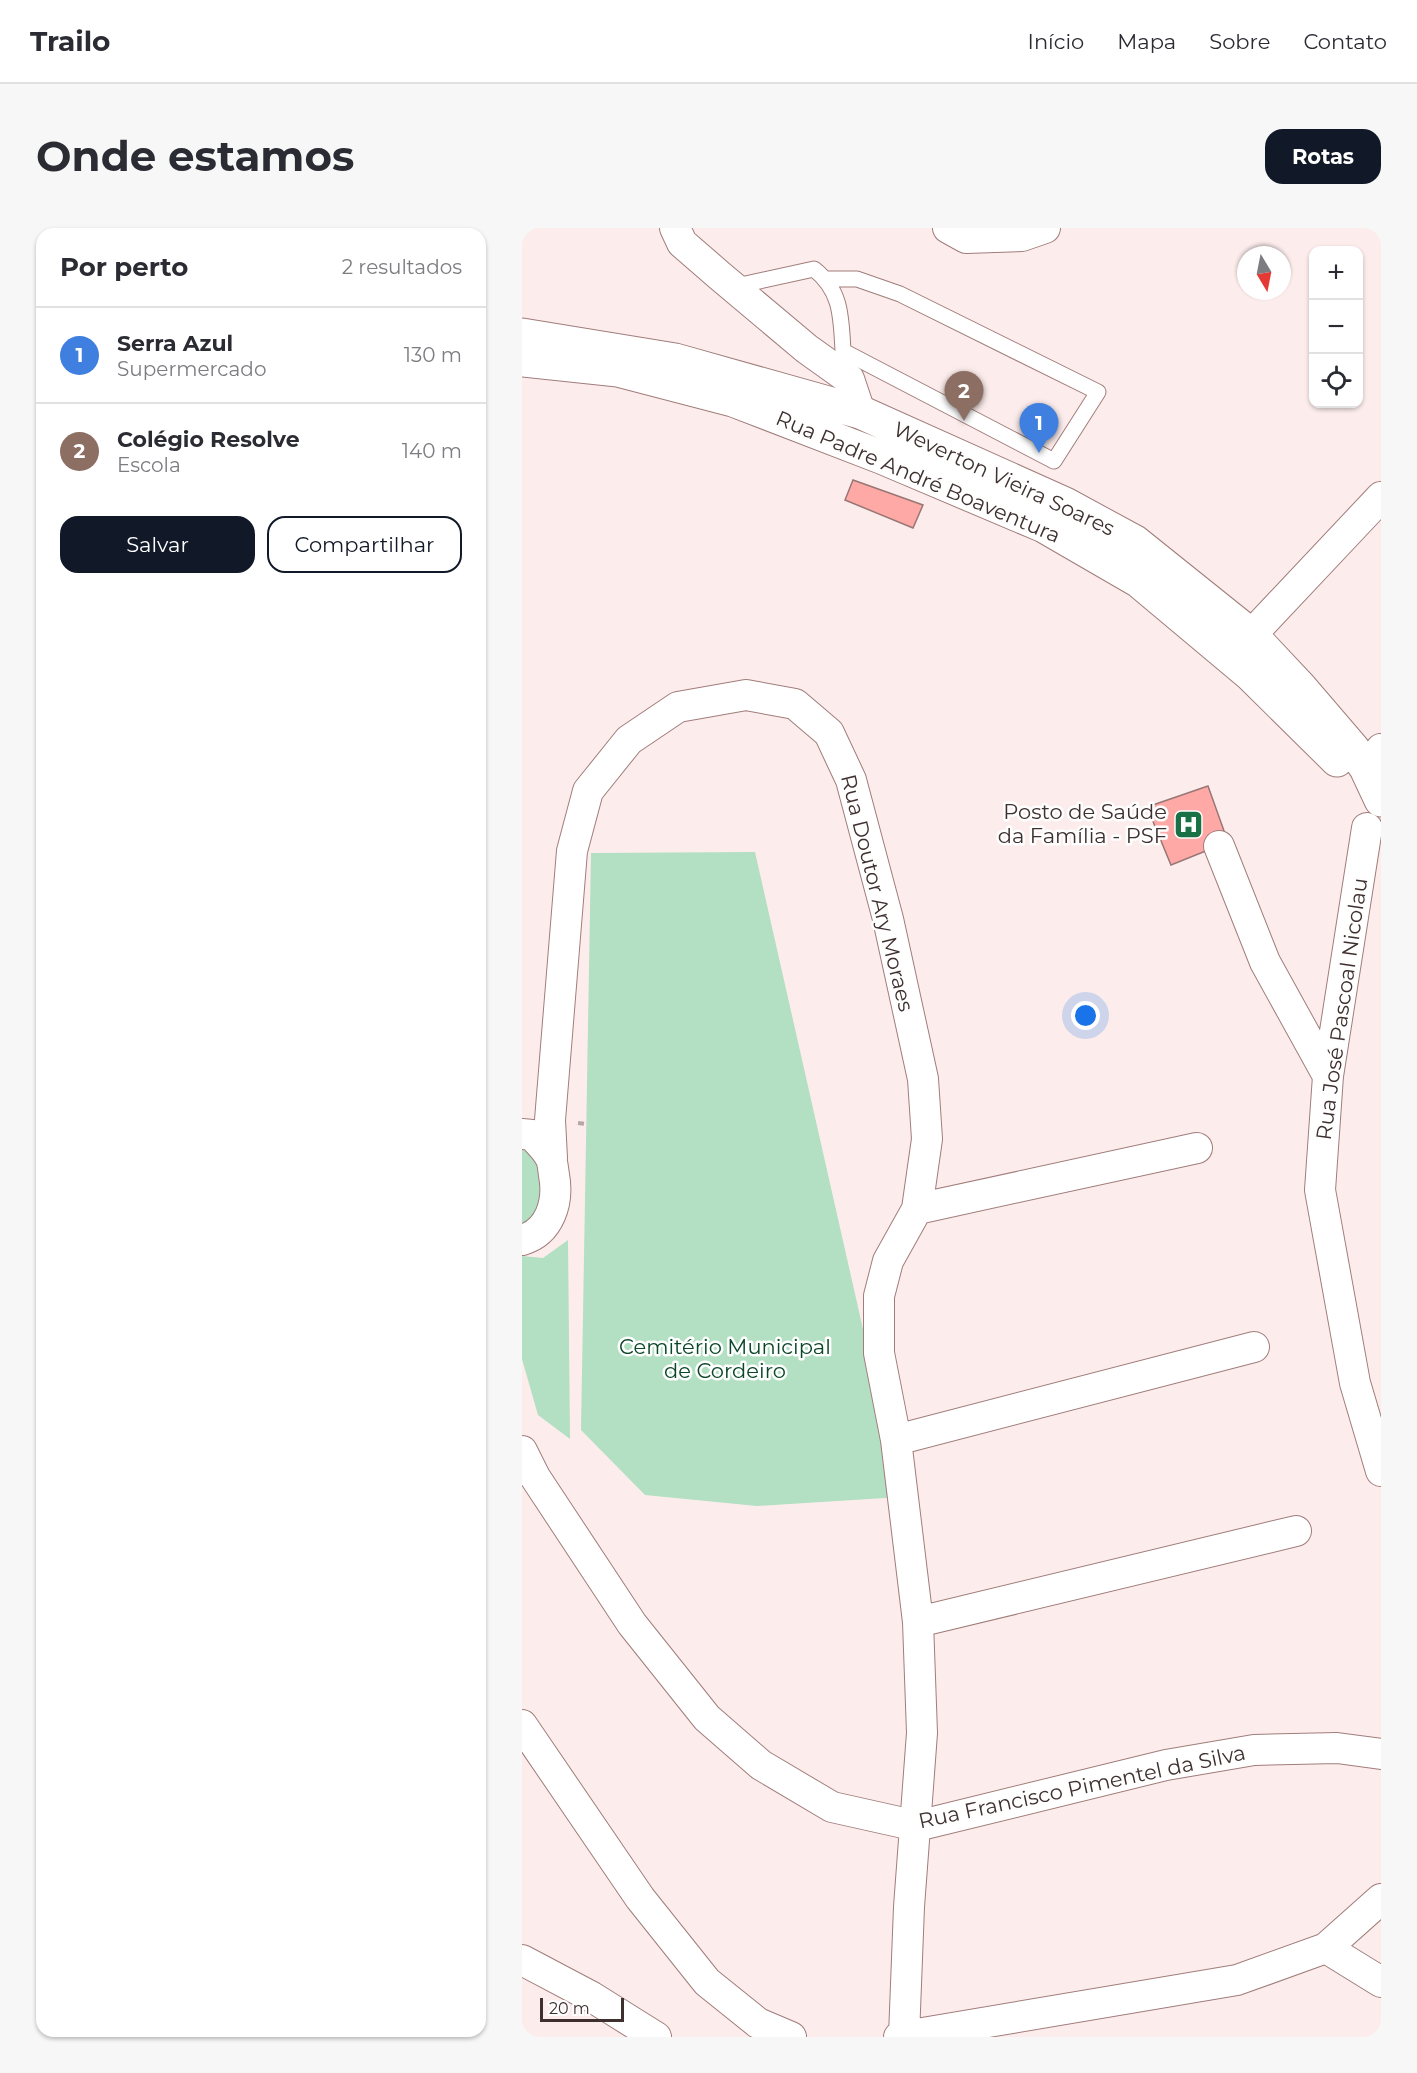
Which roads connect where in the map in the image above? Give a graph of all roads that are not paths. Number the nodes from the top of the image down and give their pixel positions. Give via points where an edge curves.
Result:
1 (675, 228) edge
2 (948, 228) edge
3 (1045, 228) edge
4 (827, 279) junction
5 (732, 286) junction
6 (522, 335) edge
7 (522, 360) edge
8 (860, 412) junction
9 (1381, 497) edge
10 (1251, 635) junction
11 (1375, 788) edge
12 (1220, 846) dead end
13 (1381, 856) edge
14 (1328, 1077) junction
15 (522, 1134) edge
16 (1197, 1148) dead end
17 (552, 1158) junction
18 (917, 1209) junction
19 (522, 1240) edge
20 (1254, 1347) dead end
21 (896, 1440) junction
22 (522, 1451) edge
23 (1381, 1471) edge
24 (1296, 1531) dead end
25 (918, 1622) junction
26 (522, 1725) edge
27 (1381, 1754) edge
28 (917, 1826) junction
29 (1381, 1899) edge
30 (1326, 1948) junction
31 (522, 1960) edge
32 (1381, 1982) edge
33 (902, 2036) edge
34 (656, 2037) edge
35 (791, 2037) edge

1 - 5 street via 682,243
2 - 3 street via 966,238 1022,236
4 - 4 lane via 842,313 843,351 1054,461 1098,392 900,294 857,279
4 - 5 lane via 814,269
5 - 8 street via 849,379
6 - 8 main road, Weverton Vieira Soares via 675,360
7 - 11 main road, Rua Padre André Boaventura via 618,370 733,400 1044,526 1139,581 1250,674 1327,750
8 - 10 main road, Weverton Vieira Soares via 1065,504 1135,542
9 - 10 street
10 - 11 main road, Weverton Vieira Soares via 1299,686
11 - 13 street, Rua Padre André Boaventura
11 - 14 street, Rua José Pascoal Nicolau
12 - 14 street via 1265,962
14 - 23 street, Rua José Pascoal Nicolau via 1320,1190 1355,1383
15 - 17 street via 532,1135
16 - 18 street
17 - 18 street, Rua Doutor Ary Moraes via 550,1120 572,851 588,791 629,740 678,707 746,695 795,704 829,734 851,780 888,919 923,1079 927,1139
17 - 19 street, Rua Doutor Ary Moraes via 556,1185 553,1212 542,1229
18 - 21 street via 888,1260 879,1296 879,1353
20 - 21 street
21 - 25 street
22 - 28 street, Rua Francisco Pimentel da Silva via 632,1624 707,1718 761,1765 832,1807
24 - 25 street
25 - 28 street via 922,1733
26 - 35 street via 640,1898 707,1982 758,2024
27 - 28 street, Rua Francisco Pimentel da Silva via 1337,1748 1254,1750 1166,1765
28 - 33 street
29 - 30 street
30 - 32 street
30 - 33 street via 1237,1980
31 - 34 street

